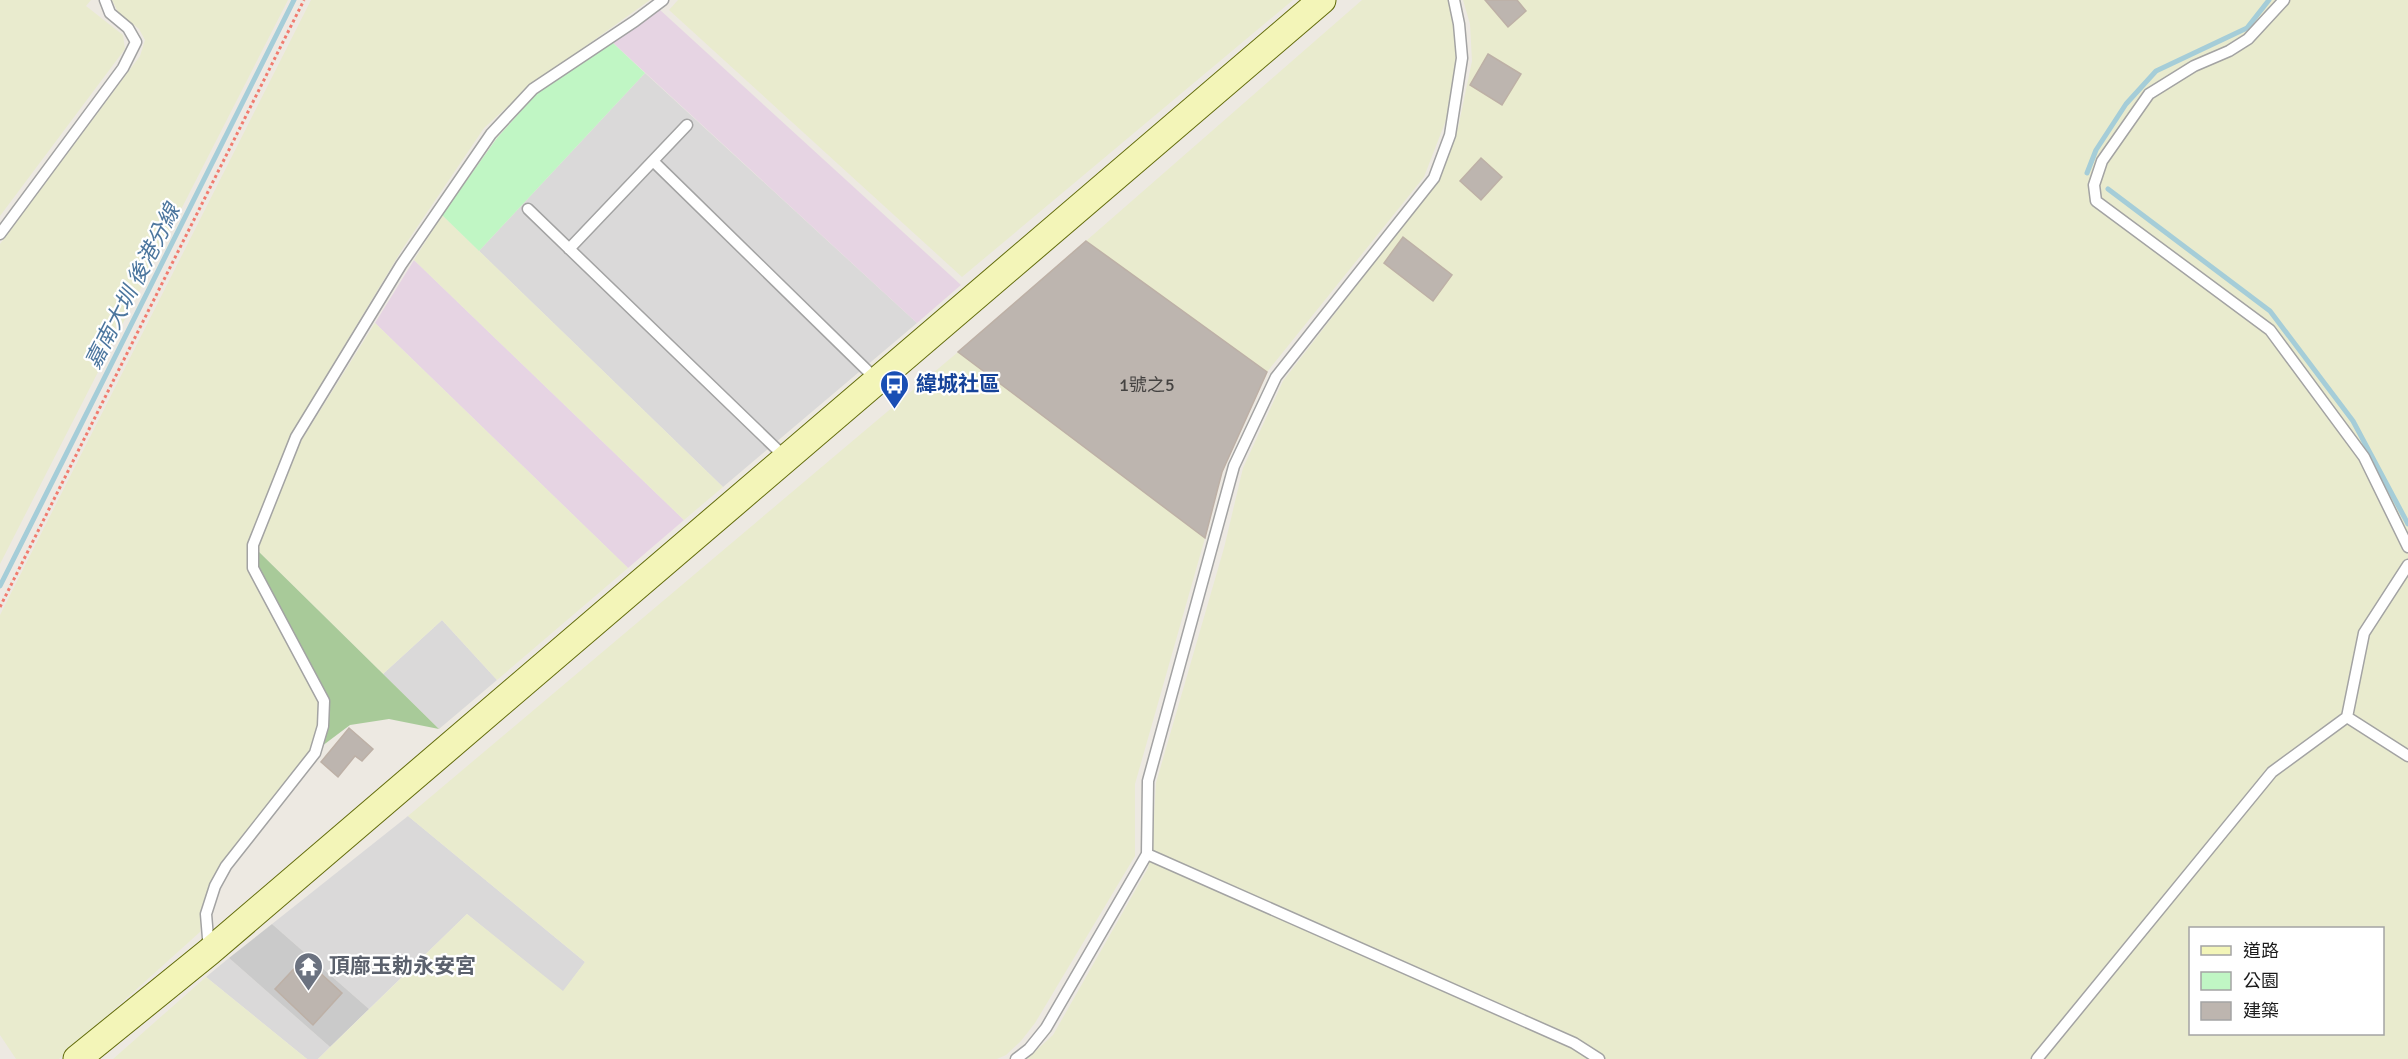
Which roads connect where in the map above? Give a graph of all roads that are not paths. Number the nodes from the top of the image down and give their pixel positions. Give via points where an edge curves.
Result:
1 (105, 0) edge
2 (663, 0) edge
3 (1323, 0) edge
4 (1454, 0) edge
5 (2284, 0) edge
6 (687, 125) dead end
7 (653, 161) junction
8 (528, 209) dead end
9 (0, 234) edge
10 (569, 249) junction
11 (879, 381) junction
12 (787, 459) junction
13 (2408, 547) edge
14 (2408, 565) edge
15 (2347, 717) junction
16 (2408, 756) edge
17 (1147, 854) junction
18 (209, 952) junction
19 (77, 1059) edge
20 (1016, 1059) edge
21 (1599, 1059) edge
22 (2037, 1059) edge

1 - 9 lane via 110,13 128,28 136,42 134,48
2 - 18 lane via 533,89 491,134 401,265 296,437 252,545 253,567 324,701 323,726 315,753 226,866 215,886 206,914
3 - 11 street
4 - 17 lane via 1462,58 1450,135 1434,178 1276,377 1234,466 1148,782
5 - 13 lane via 2248,39 2149,94 2102,161 2094,185 2096,201 2270,330 2364,457
6 - 7 lane
7 - 10 lane
7 - 11 lane
8 - 10 lane
10 - 12 lane
11 - 12 street
12 - 18 street
14 - 15 lane via 2364,633
15 - 16 lane
15 - 22 lane via 2272,772
17 - 20 lane via 1046,1028
17 - 21 lane via 1574,1043
18 - 19 street

